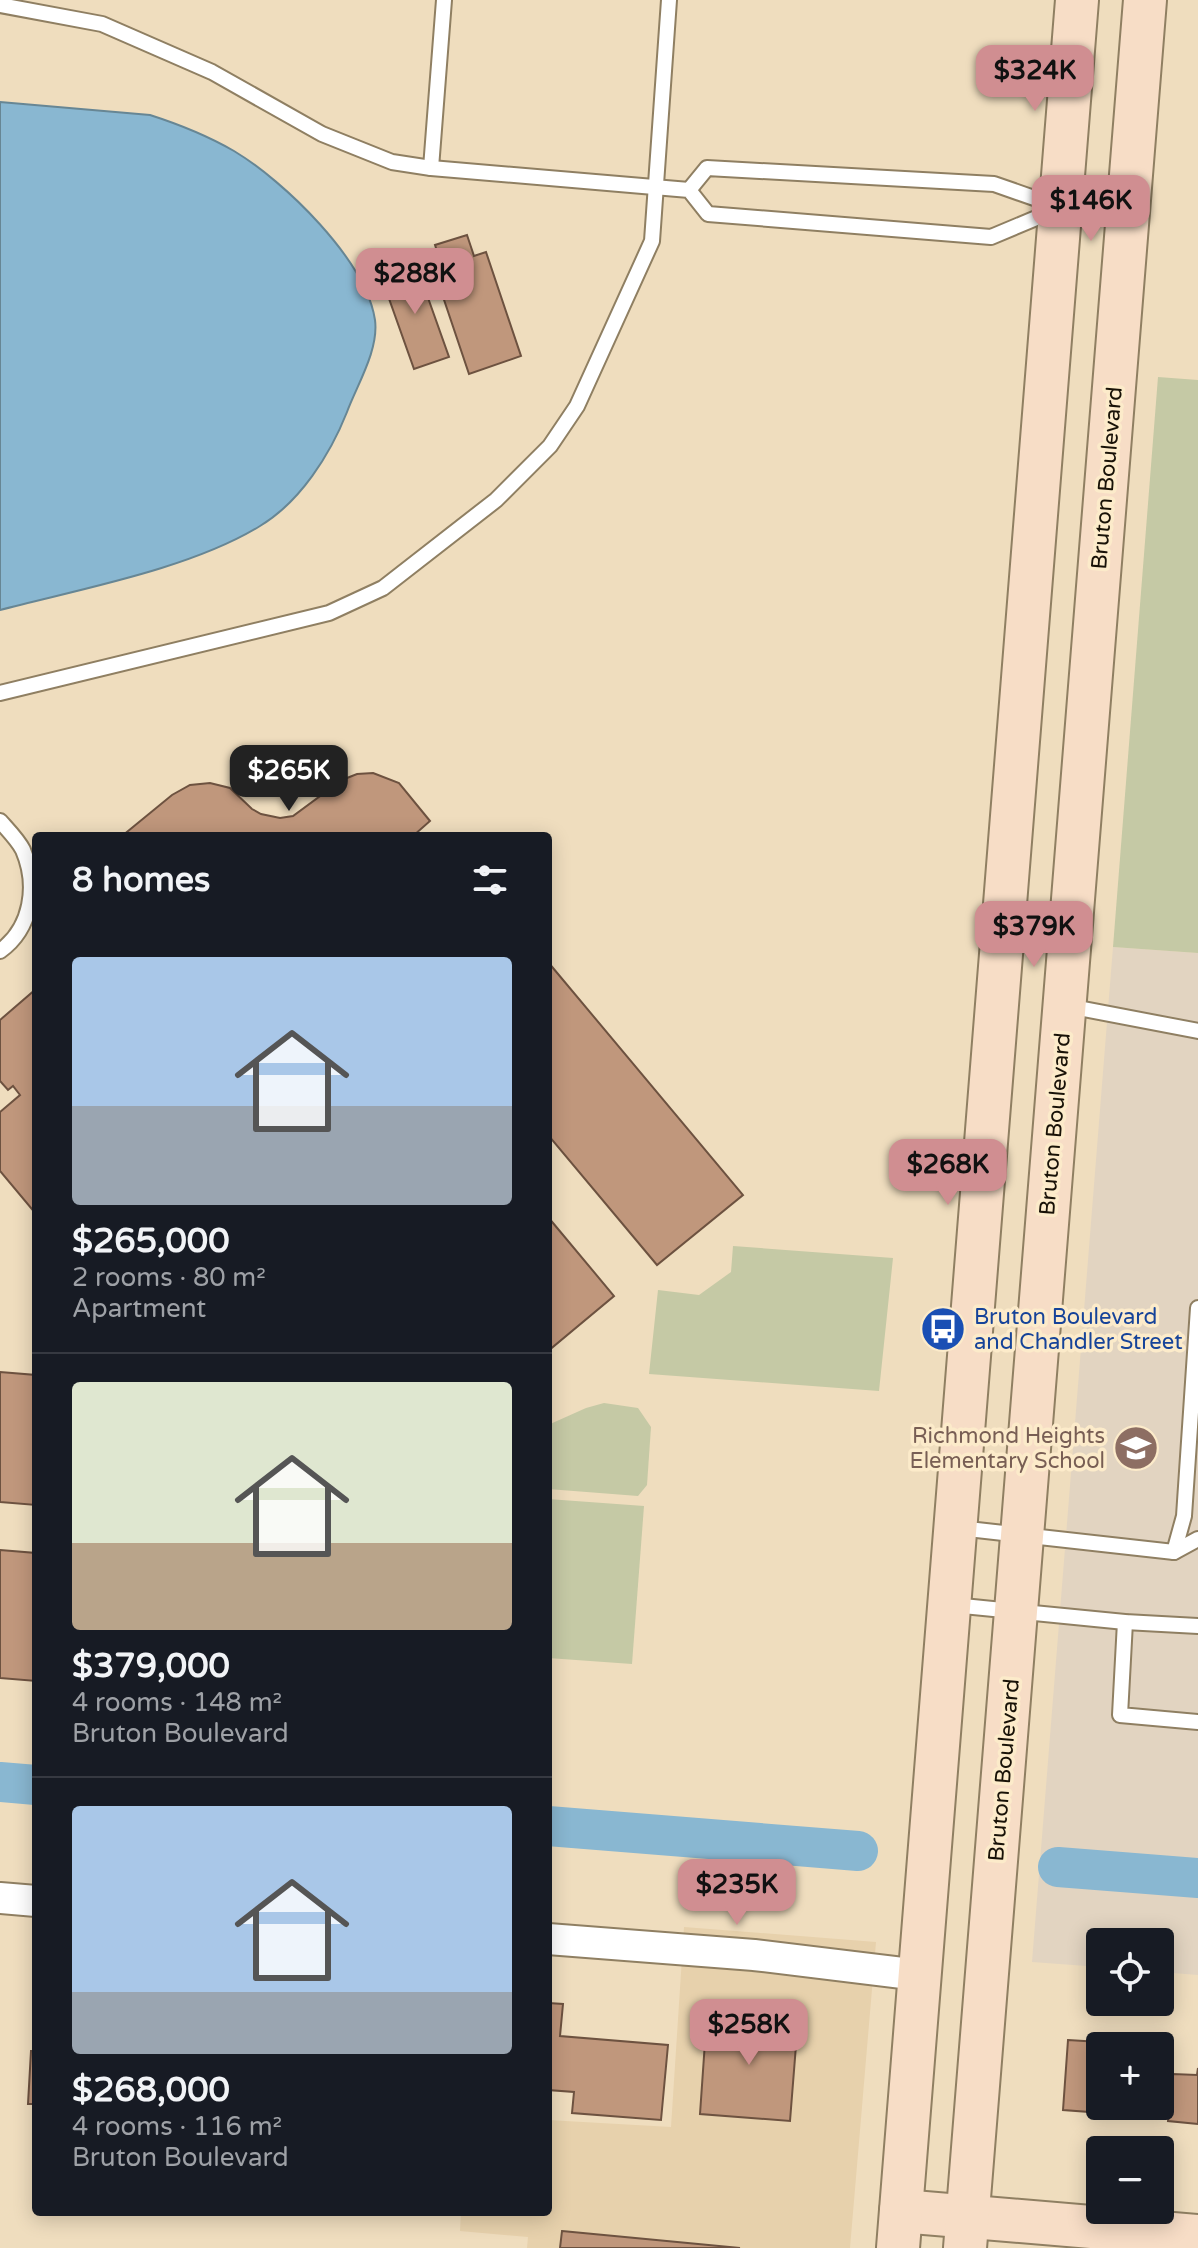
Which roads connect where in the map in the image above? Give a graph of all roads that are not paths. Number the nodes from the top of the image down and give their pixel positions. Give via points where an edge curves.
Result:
1 (444, 0) edge
2 (669, 0) edge
3 (1077, 0) edge
4 (1145, 0) edge
5 (0, 5) edge
6 (431, 168) junction
7 (656, 188) junction
8 (689, 190) junction
9 (1061, 208) junction
10 (1128, 213) junction
11 (0, 693) edge
12 (0, 821) edge
13 (0, 951) edge
14 (998, 999) junction
15 (1064, 1005) junction
16 (1198, 1031) edge
17 (1198, 1308) edge
18 (955, 1527) junction
19 (1022, 1533) junction
20 (1198, 1539) edge
21 (1174, 1552) junction
22 (949, 1604) junction
23 (1016, 1610) junction
24 (1125, 1622) junction
25 (1198, 1626) edge
26 (1198, 1722) edge
27 (0, 1898) edge
28 (32, 1901) edge
29 (552, 1939) edge
30 (919, 1975) junction
31 (899, 2230) edge
32 (966, 2233) edge
33 (1198, 2236) edge

1 - 6 lane
2 - 7 lane
3 - 9 street
4 - 10 street, Bruton Boulevard
5 - 6 lane via 102,24 212,72 322,134 392,162
6 - 7 lane
7 - 8 lane
7 - 11 lane via 652,241 577,406 550,446 496,500 383,588 329,613
8 - 9 lane via 707,168 994,184
8 - 9 lane via 708,214 991,237
9 - 10 street
9 - 14 street
10 - 15 street, Bruton Boulevard
12 - 13 lane via 21,847 31,873 24,925
14 - 15 street
14 - 18 street
15 - 16 lane
15 - 19 street, Bruton Boulevard
17 - 21 lane via 1184,1516
18 - 19 lane
18 - 22 street
19 - 21 lane
19 - 23 street, Bruton Boulevard
20 - 21 lane
22 - 23 lane
22 - 30 street
23 - 24 lane
23 - 32 street, Bruton Boulevard
24 - 25 lane
24 - 26 lane via 1120,1715
27 - 28 street
29 - 30 street
30 - 31 street
31 - 32 street
32 - 33 street

